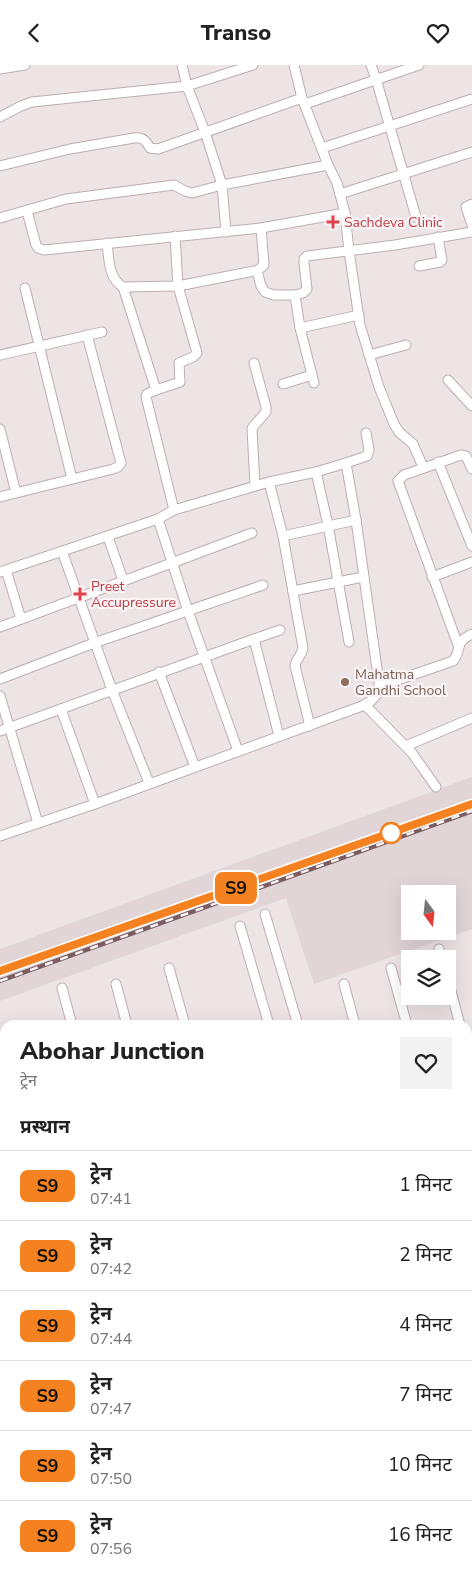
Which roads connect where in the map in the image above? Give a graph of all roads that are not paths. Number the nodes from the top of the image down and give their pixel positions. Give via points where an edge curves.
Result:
1 (25, 65) edge
2 (182, 65) edge
3 (253, 65) edge
4 (294, 65) edge
5 (371, 65) edge
6 (419, 65) edge
7 (0, 69) edge
8 (376, 79) junction
9 (187, 86) junction
10 (472, 99) edge
11 (303, 101) junction
12 (0, 117) edge
13 (390, 127) junction
14 (205, 132) junction
15 (322, 148) junction
16 (472, 152) edge
17 (328, 165) junction
18 (0, 166) edge
19 (404, 174) junction
20 (222, 185) junction
21 (340, 194) junction
22 (472, 204) edge
23 (26, 211) junction
24 (346, 213) junction
25 (416, 217) dead end
26 (0, 218) edge
27 (472, 225) edge
28 (260, 228) junction
29 (226, 232) junction
30 (472, 232) edge
31 (175, 236) junction
32 (438, 237) junction
33 (107, 243) junction
34 (349, 251) junction
35 (419, 266) dead end
36 (257, 271) junction
37 (178, 286) junction
38 (123, 287) junction
39 (25, 288) dead end
40 (294, 295) junction
41 (358, 315) junction
42 (300, 327) junction
43 (102, 332) dead end
44 (87, 335) junction
45 (406, 345) dead end
46 (40, 346) junction
47 (0, 355) edge
48 (369, 355) junction
49 (254, 363) dead end
50 (448, 380) dead end
51 (283, 384) dead end
52 (156, 390) junction
53 (472, 406) edge
54 (0, 429) edge
55 (366, 433) dead end
56 (438, 462) junction
57 (346, 463) junction
58 (423, 467) junction
59 (472, 468) edge
60 (316, 471) junction
61 (72, 479) junction
62 (269, 482) junction
63 (255, 486) junction
64 (16, 493) junction
65 (0, 497) edge
66 (174, 510) junction
67 (158, 519) junction
68 (356, 520) junction
69 (328, 525) junction
70 (252, 533) dead end
71 (283, 536) junction
72 (108, 537) junction
73 (472, 546) edge
74 (62, 551) junction
75 (172, 562) junction
76 (472, 562) edge
77 (3, 571) edge
78 (363, 577) junction
79 (432, 577) junction
80 (123, 580) junction
81 (339, 581) junction
82 (263, 585) dead end
83 (293, 591) junction
84 (77, 598) junction
85 (188, 611) junction
86 (21, 619) junction
87 (0, 627) edge
88 (280, 630) dead end
89 (472, 635) edge
90 (254, 639) junction
91 (349, 642) dead end
92 (94, 643) junction
93 (458, 645) junction
94 (205, 657) junction
95 (159, 672) junction
96 (0, 679) edge
97 (112, 690) junction
98 (380, 690) junction
99 (0, 696) edge
100 (366, 705) junction
101 (61, 709) junction
102 (472, 718) edge
103 (310, 726) junction
104 (10, 727) junction
105 (0, 731) edge
106 (279, 736) junction
107 (406, 747) junction
108 (238, 751) junction
109 (195, 767) junction
110 (149, 783) junction
111 (436, 787) dead end
112 (95, 804) junction
113 (38, 823) junction
114 (0, 836) edge
115 (265, 914) dead end
116 (240, 926) dead end
117 (169, 968) dead end
118 (391, 968) dead end
119 (116, 984) dead end
120 (344, 984) dead end
121 (62, 988) dead end
122 (455, 1005) edge
123 (71, 1020) edge
124 (126, 1020) edge
125 (184, 1020) edge
126 (268, 1020) edge
127 (297, 1020) edge
128 (354, 1020) edge
129 (406, 1020) edge
130 (459, 1020) edge

1 - 7 street
2 - 9 street
3 - 9 street
4 - 11 street
5 - 8 street
6 - 8 street
8 - 11 street
8 - 13 street
9 - 12 street via 32,102
9 - 14 street
10 - 13 street
11 - 14 street
11 - 15 street
13 - 15 street
13 - 19 street
14 - 18 street via 154,150 144,139 134,138
14 - 20 street
15 - 17 street
16 - 19 street
17 - 20 street
17 - 21 street
19 - 21 street
19 - 25 street
20 - 23 street via 192,193 174,185 88,195
20 - 29 street
21 - 24 street
22 - 27 street via 466,207
23 - 26 street
23 - 33 street via 36,245 41,249
24 - 28 street
24 - 34 street
28 - 29 street
28 - 36 street via 264,265
29 - 31 street
30 - 32 street
31 - 33 street
31 - 37 street
32 - 34 street
32 - 35 street via 442,260
33 - 38 street via 112,274 115,282
34 - 40 street via 312,255 304,259 307,289
34 - 41 street
36 - 37 street
36 - 40 street via 264,292
37 - 38 street
37 - 52 street via 196,353 179,363 180,382
38 - 52 street
39 - 46 street
40 - 42 street
41 - 42 street
41 - 48 street
42 - 51 street via 313,379
43 - 44 street
44 - 46 street
44 - 61 street via 121,463 113,469
45 - 48 street
46 - 47 street
46 - 61 street
48 - 58 street via 394,424 413,443
49 - 63 street via 266,407 266,412 252,428
50 - 53 street
52 - 66 street via 146,397
54 - 64 street
55 - 57 street via 367,456
56 - 58 street
56 - 59 street via 464,455
56 - 73 street
57 - 60 street
57 - 68 street
58 - 79 street via 398,481
60 - 62 street
60 - 69 street
61 - 64 street
62 - 63 street
62 - 71 street
63 - 66 street
64 - 65 street
66 - 67 street
67 - 72 street
67 - 75 street
68 - 69 street
68 - 78 street
69 - 71 street
69 - 81 street
70 - 75 street
71 - 83 street
72 - 74 street
72 - 80 street
74 - 77 street
74 - 84 street
75 - 80 street
75 - 85 street
76 - 79 street
77 - 86 street
78 - 81 street
78 - 98 street
79 - 93 street
80 - 84 street
81 - 83 street
81 - 91 street
82 - 85 street
83 - 103 street via 303,648 295,667
84 - 86 street
84 - 92 street
85 - 92 street
85 - 94 street
86 - 87 street
88 - 90 street
89 - 93 street
90 - 94 street
90 - 106 street
92 - 96 street
92 - 97 street
93 - 98 street via 458,653 452,661 390,682
94 - 95 street
94 - 108 street
95 - 97 street
95 - 109 street
97 - 101 street
97 - 110 street
98 - 100 street
99 - 104 street
100 - 103 street
100 - 107 street
101 - 104 street
101 - 112 street
102 - 107 street
103 - 106 street
104 - 105 street
104 - 113 street
106 - 108 street
107 - 111 street
108 - 109 street
109 - 110 street
110 - 112 street
112 - 113 street
113 - 114 street
115 - 127 street
116 - 126 street
117 - 125 street
118 - 129 street
119 - 124 street
120 - 128 street
121 - 123 street
122 - 130 street

